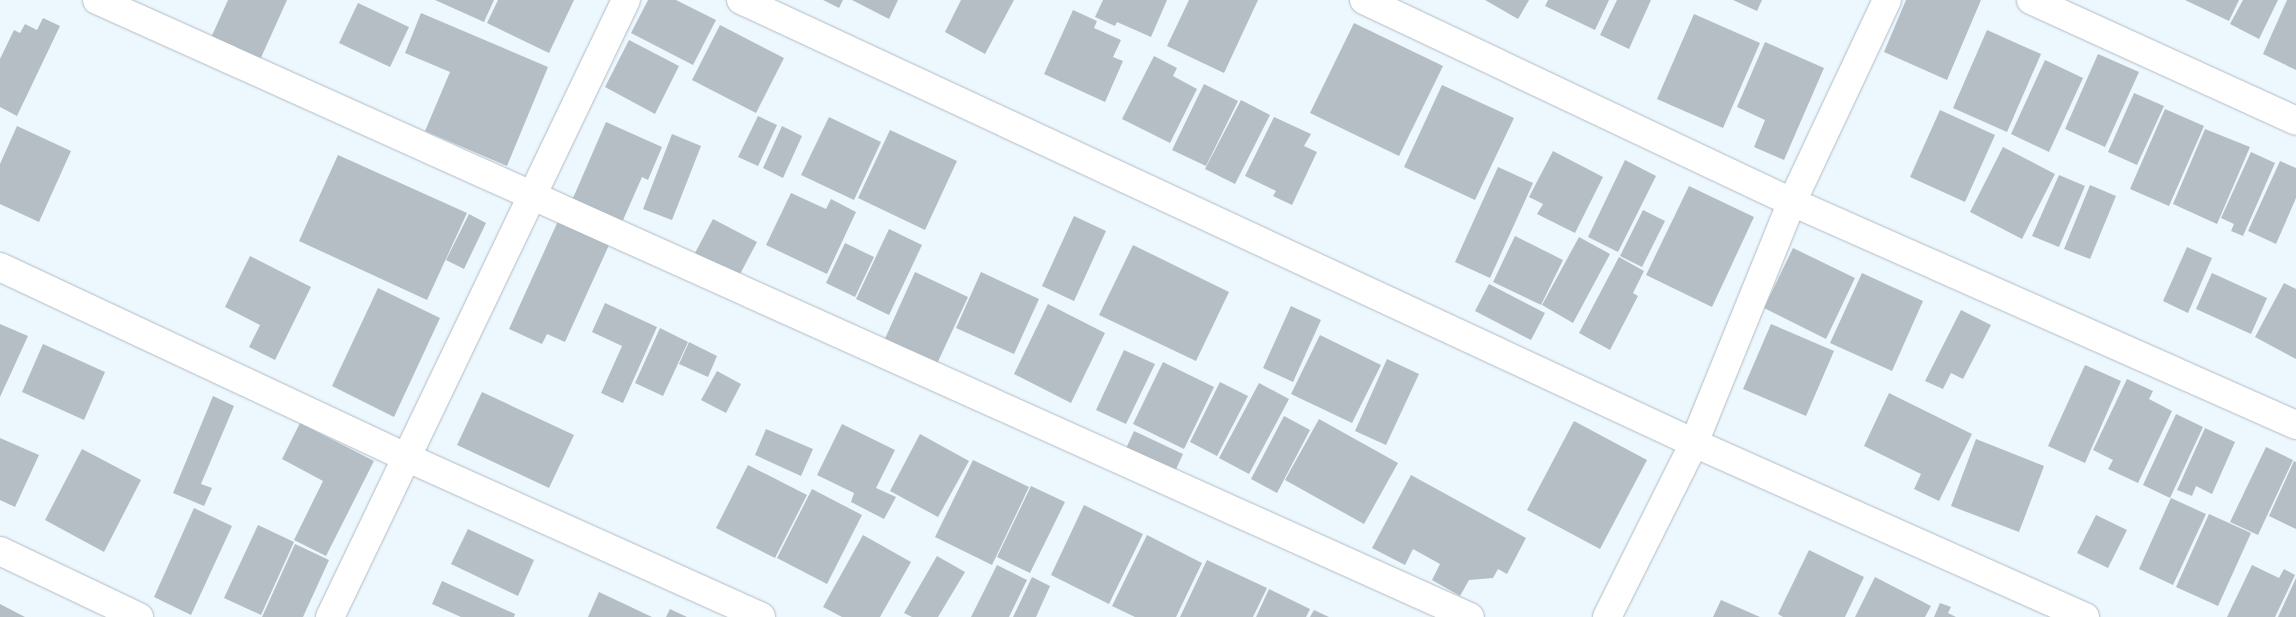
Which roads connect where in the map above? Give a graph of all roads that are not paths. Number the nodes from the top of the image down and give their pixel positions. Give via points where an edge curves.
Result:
1 (97, 0) edge
2 (626, 0) edge
3 (741, 0) edge
4 (1364, 0) edge
5 (1887, 0) edge
6 (2031, 0) edge
7 (2296, 121) edge
8 (532, 196) junction
9 (1792, 202) junction
10 (0, 267) edge
11 (2296, 425) edge
12 (1694, 442) junction
13 (408, 458) junction
14 (0, 551) edge
15 (139, 617) edge
16 (330, 617) edge
17 (761, 617) edge
18 (1470, 617) edge
19 (1607, 617) edge
20 (2085, 617) edge

1 - 8 street
2 - 8 street
3 - 12 street
4 - 9 street
5 - 9 street
6 - 7 street
8 - 13 street
8 - 18 street
9 - 11 street
9 - 12 street
10 - 13 street
12 - 19 street
12 - 20 street
13 - 16 street
13 - 17 street
14 - 15 street

